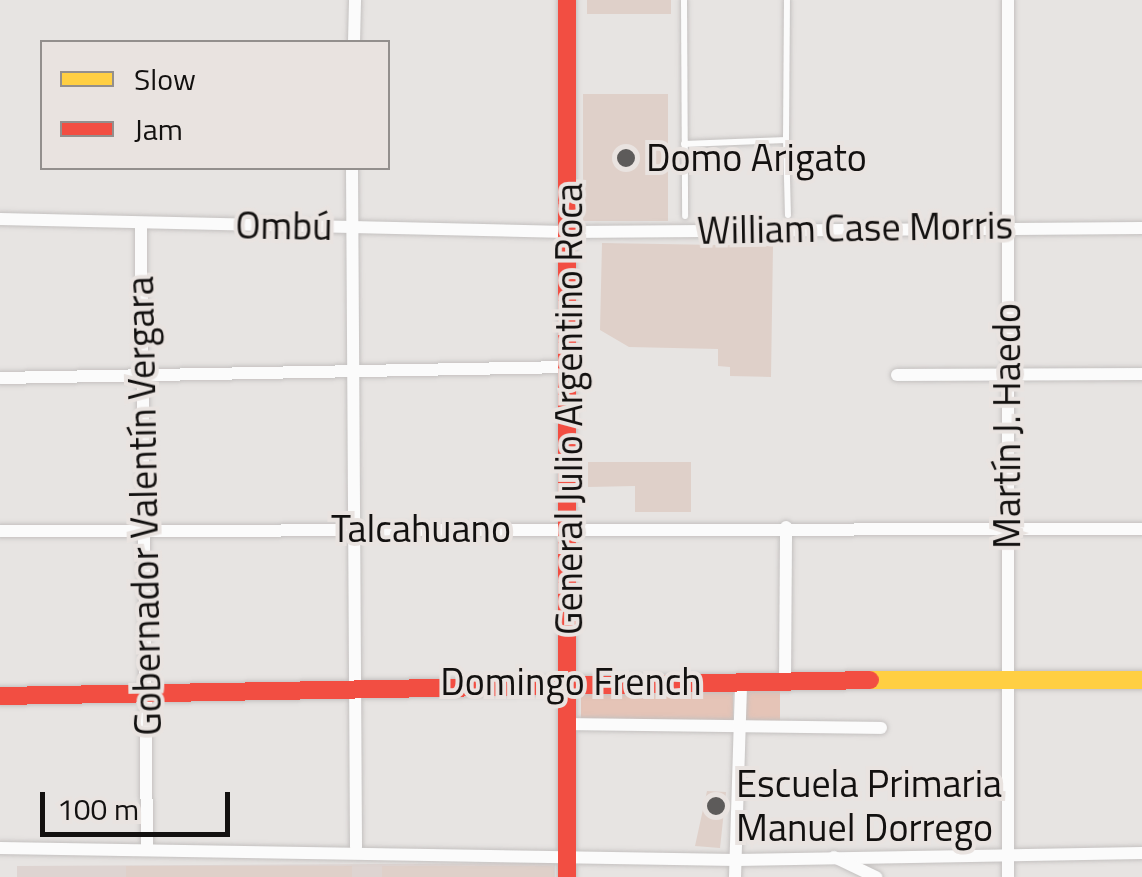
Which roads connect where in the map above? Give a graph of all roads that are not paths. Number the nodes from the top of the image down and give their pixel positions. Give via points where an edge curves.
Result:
1 (355, 0) edge
2 (568, 0) edge
3 (684, 0) edge
4 (787, 0) edge
5 (1008, 0) edge
6 (354, 40) edge
7 (786, 140) junction
8 (684, 144) junction
9 (352, 170) edge
10 (788, 215) dead end
11 (685, 216) dead end
12 (0, 220) edge
13 (141, 225) junction
14 (1007, 226) junction
15 (350, 227) junction
16 (1142, 228) edge
17 (567, 232) junction
18 (569, 367) junction
19 (1008, 374) junction
20 (1142, 374) edge
21 (144, 375) junction
22 (897, 375) dead end
23 (354, 376) junction
24 (0, 378) edge
25 (786, 527) junction
26 (1008, 527) junction
27 (572, 528) junction
28 (356, 529) junction
29 (1142, 529) edge
30 (145, 530) junction
31 (0, 531) edge
32 (570, 679) junction
33 (1142, 680) edge
34 (740, 681) junction
35 (1006, 681) junction
36 (785, 682) junction
37 (355, 686) junction
38 (146, 691) junction
39 (0, 696) edge
40 (569, 724) junction
41 (740, 726) junction
42 (881, 728) dead end
43 (147, 847) junction
44 (356, 847) junction
45 (0, 848) edge
46 (1007, 851) junction
47 (1142, 853) edge
48 (567, 856) junction
49 (832, 856) junction
50 (736, 860) junction
51 (567, 877) edge
52 (735, 877) edge
53 (876, 877) edge
54 (1008, 877) edge

1 - 6 street
2 - 17 street, General Julio Argentino Roca
3 - 8 lane
4 - 7 lane
5 - 14 street, Martín J. Haedo
7 - 8 lane
7 - 10 lane
8 - 11 lane
9 - 15 street
12 - 13 street, Ombú
13 - 15 street, Ombú
13 - 21 street, Gobernador Valentín Vergara
14 - 16 street, William Case Morris
14 - 17 street, William Case Morris
14 - 19 street, Martín J. Haedo
15 - 17 street, Ombú
15 - 23 street
17 - 18 street, General Julio Argentino Roca
18 - 23 street
18 - 27 street, General Julio Argentino Roca
19 - 20 street
19 - 22 street
19 - 26 street, Martín J. Haedo
21 - 23 street
21 - 24 street
21 - 30 street, Gobernador Valentín Vergara
23 - 28 street
25 - 26 street, Talcahuano
25 - 27 street, Talcahuano
25 - 36 street
26 - 29 street, Talcahuano
26 - 35 street, Martín J. Haedo
27 - 28 street, Talcahuano
27 - 32 street, General Julio Argentino Roca
28 - 30 street, Talcahuano
28 - 37 street
30 - 31 street, Talcahuano
30 - 38 street, Gobernador Valentín Vergara
32 - 34 street, Domingo French
32 - 37 street, Domingo French
32 - 40 street, General Julio Argentino Roca
33 - 35 street, Domingo French
34 - 36 street, Domingo French
34 - 41 street
35 - 36 street, Domingo French
35 - 46 street, Martín J. Haedo
37 - 38 street, Domingo French
37 - 44 street
38 - 39 street, Domingo French
38 - 43 street, Gobernador Valentín Vergara
40 - 41 street
40 - 48 street, General Julio Argentino Roca
41 - 42 street
41 - 50 street
43 - 44 street
43 - 45 street
44 - 48 street
46 - 47 street
46 - 49 street
46 - 54 street, Martín J. Haedo
48 - 50 street
48 - 51 street, General Julio Argentino Roca
49 - 50 street
49 - 53 street
50 - 52 street

